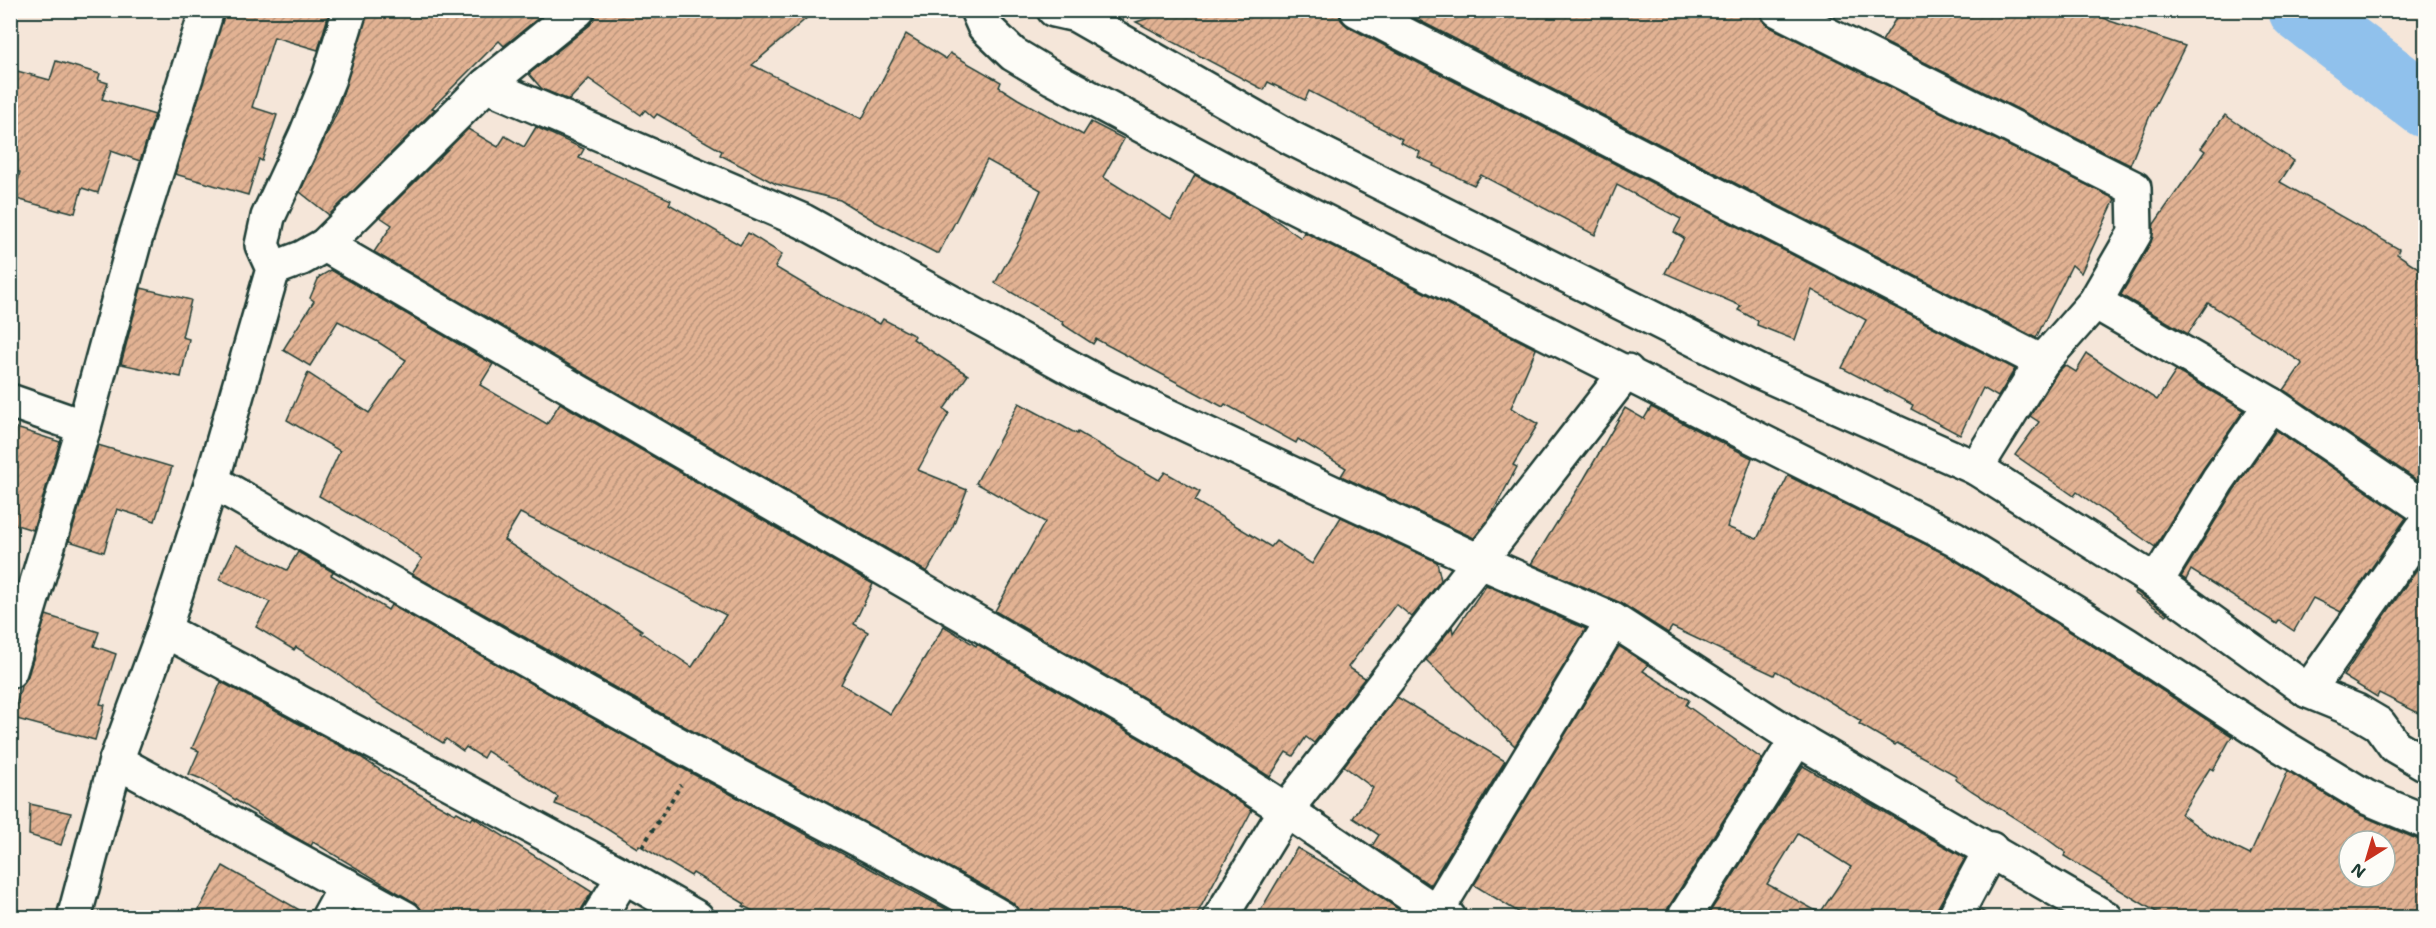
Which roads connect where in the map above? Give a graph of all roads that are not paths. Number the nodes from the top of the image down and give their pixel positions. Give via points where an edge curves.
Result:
1 (207, 10) edge
2 (350, 10) edge
3 (578, 10) edge
4 (977, 10) edge
5 (1357, 10) edge
6 (1075, 12) edge
7 (1791, 14) edge
8 (486, 85) junction
9 (325, 245) junction
10 (273, 269) junction
11 (2095, 302) junction
12 (2042, 362) junction
13 (1627, 371) junction
14 (10, 401) edge
15 (2271, 404) junction
16 (84, 427) junction
17 (1976, 468) junction
18 (212, 481) junction
19 (2426, 509) edge
20 (2426, 524) edge
21 (1479, 561) junction
22 (2156, 582) junction
23 (1613, 620) junction
24 (164, 630) junction
25 (10, 671) edge
26 (2308, 691) junction
27 (1797, 739) junction
28 (116, 761) junction
29 (2426, 764) edge
30 (1286, 810) junction
31 (2426, 822) edge
32 (1991, 849) junction
33 (624, 876) junction
34 (346, 885) junction
35 (1442, 915) edge
36 (74, 918) edge
37 (328, 918) edge
38 (405, 918) edge
39 (598, 918) edge
40 (697, 918) edge
41 (1002, 918) edge
42 (1220, 918) edge
43 (1684, 918) edge
44 (1954, 918) edge
45 (2106, 918) edge

1 - 16 street via 134,243
2 - 10 street via 325,88 268,217 262,244
3 - 8 street
4 - 13 street via 984,26 1013,54 1053,78 1266,192
5 - 12 street
6 - 17 street via 1301,143 1760,372
7 - 11 street via 2134,188 2135,234
8 - 9 street
8 - 21 street via 802,221 1106,387
9 - 10 street
9 - 30 street via 1166,732
10 - 18 street
11 - 12 street
11 - 15 street
12 - 17 street
13 - 21 street
13 - 31 street via 1954,538 2366,797
14 - 16 street
15 - 19 street
15 - 22 street via 2218,480
16 - 25 street
17 - 22 street
18 - 24 street
18 - 41 street via 699,756
20 - 26 street
21 - 23 street
21 - 30 street
22 - 26 street
23 - 27 street
23 - 35 street
24 - 28 street
24 - 33 street
26 - 29 street via 2379,724 2395,746
27 - 32 street
27 - 43 street
28 - 34 street
28 - 36 street
30 - 35 street
30 - 42 street
32 - 44 street
32 - 45 street
33 - 39 street
33 - 40 street
34 - 37 street
34 - 38 street

